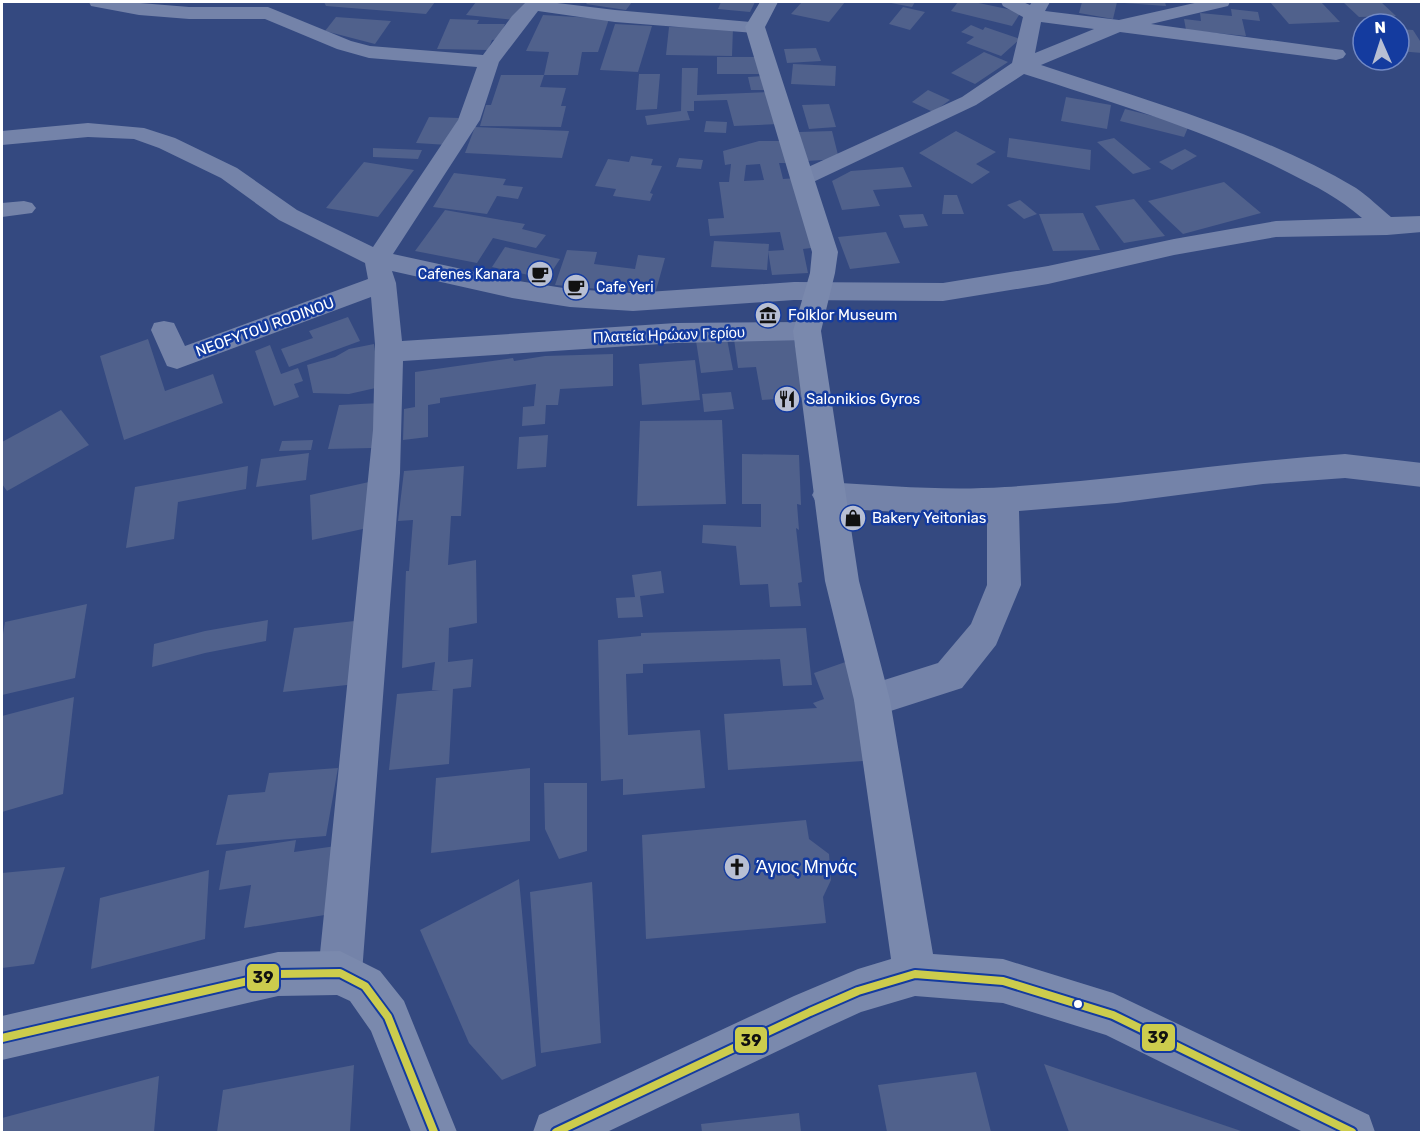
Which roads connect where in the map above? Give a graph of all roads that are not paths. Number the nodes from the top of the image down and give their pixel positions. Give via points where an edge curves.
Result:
1 (98, 2) edge
2 (770, 2) edge
3 (1010, 2) edge
4 (1221, 2) edge
5 (534, 3) edge
6 (275, 7) edge
7 (1037, 8) edge
8 (755, 27) junction
9 (1115, 27) junction
10 (1336, 54) dead end
11 (489, 62) junction
12 (1022, 66) junction
13 (2, 138) edge
14 (803, 178) junction
15 (1422, 224) edge
16 (1387, 226) junction
17 (380, 271) junction
18 (819, 291) junction
19 (164, 330) dead end
20 (807, 331) junction
21 (401, 351) junction
22 (1422, 475) edge
23 (828, 495) junction
24 (1003, 500) junction
25 (872, 700) junction
26 (340, 973) junction
27 (915, 974) junction
28 (2, 1038) edge
29 (434, 1132) edge
30 (556, 1132) edge
31 (1352, 1132) edge

1 - 6 street via 189,13
2 - 8 main road
3 - 7 street
4 - 9 street
5 - 8 street via 615,16
5 - 11 street
6 - 11 street via 344,45 369,52
7 - 9 street
7 - 12 street
8 - 14 main road
9 - 10 street
9 - 12 street
11 - 17 street via 469,120
12 - 14 street via 969,101
12 - 16 street via 1264,151 1349,194
13 - 17 street via 88,130 136,133 167,143 229,173 288,215
14 - 18 main road via 825,252
15 - 16 street
16 - 18 street via 1276,229 942,292
17 - 18 street via 570,298 633,302
17 - 19 street, NEOFYTOU RODINOU via 177,359
17 - 21 street
18 - 20 main road via 809,310
20 - 21 street, Πλατεία Ηρώων Γερίου via 676,333
20 - 23 main road
21 - 26 street via 386,448
22 - 24 street via 1345,466
23 - 24 street
23 - 25 main road via 842,581
24 - 25 street via 1004,585 984,634 949,676
25 - 27 main road
26 - 28 main road via 278,974
26 - 29 main road via 365,986 388,1017
27 - 30 main road via 858,991 810,1012
27 - 31 main road via 1004,981 1113,1015

